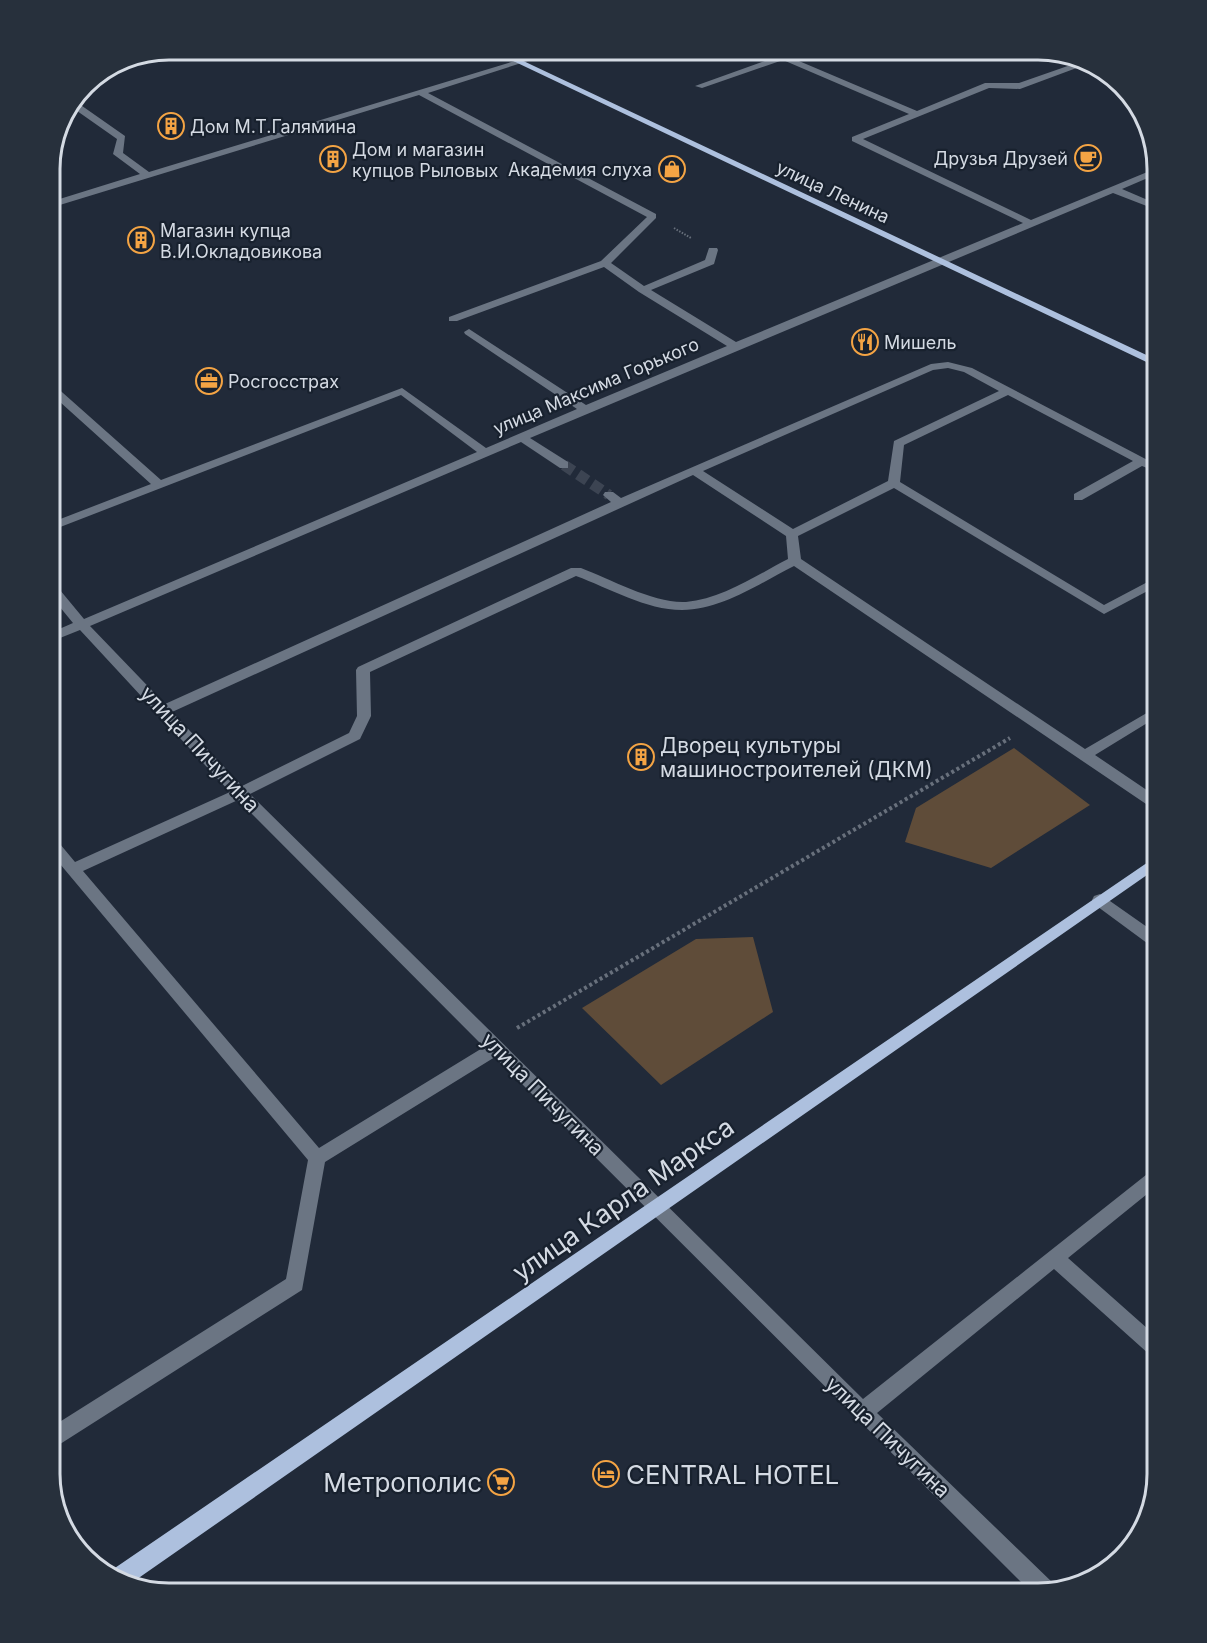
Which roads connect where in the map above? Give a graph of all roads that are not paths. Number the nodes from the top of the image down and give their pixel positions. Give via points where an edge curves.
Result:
1 (515, 60) edge
2 (526, 60) edge
3 (774, 60) edge
4 (790, 60) edge
5 (519, 62) junction
6 (1075, 66) edge
7 (699, 86) dead end
8 (420, 92) junction
9 (79, 108) edge
10 (917, 114) junction
11 (1147, 175) edge
12 (147, 176) junction
13 (1113, 189) junction
14 (60, 203) edge
15 (1147, 203) edge
16 (1030, 223) junction
17 (713, 250) road end
18 (940, 261) junction
19 (605, 263) junction
20 (643, 290) junction
21 (453, 319) dead end
22 (469, 332) dead end
23 (735, 346) junction
24 (1147, 359) edge
25 (1008, 391) junction
26 (60, 396) edge
27 (587, 411) junction
28 (523, 438) junction
29 (486, 453) junction
30 (1142, 461) junction
31 (1147, 464) edge
32 (564, 465) tunnel mouth
33 (693, 470) junction
34 (894, 483) junction
35 (159, 484) junction
36 (1078, 497) dead end
37 (60, 523) edge
38 (792, 534) junction
39 (795, 561) junction
40 (1147, 587) edge
41 (60, 599) edge
42 (82, 625) junction
43 (60, 634) edge
44 (164, 710) junction
45 (1147, 718) edge
46 (1085, 755) junction
47 (240, 793) junction
48 (1147, 797) edge
49 (60, 854) edge
50 (1147, 868) edge
51 (73, 869) junction
52 (1100, 900) junction
53 (1147, 934) edge
54 (493, 1045) junction
55 (317, 1158) junction
56 (1147, 1185) edge
57 (656, 1208) junction
58 (1055, 1258) junction
59 (1147, 1339) edge
60 (862, 1412) junction
61 (60, 1432) edge
62 (126, 1574) edge
63 (1037, 1583) edge

1 - 5 main road, улица Ленина
2 - 5 street
3 - 7 street
4 - 10 street
5 - 8 street
5 - 18 main road, улица Ленина
6 - 10 street via 1020,86 988,85
8 - 12 street
8 - 19 street via 652,216
9 - 12 street via 122,138 118,154
10 - 16 street via 855,139
11 - 13 street, улица Максима Горького
12 - 14 street
13 - 15 street
13 - 16 street, улица Максима Горького
16 - 18 street, улица Максима Горького
17 - 20 street via 710,262
18 - 23 street, улица Максима Горького
18 - 24 main road, улица Ленина
19 - 20 street
19 - 21 street
20 - 23 street
22 - 27 street
23 - 27 street, улица Максима Горького
25 - 30 street
25 - 33 street via 968,370 948,365 931,367
25 - 34 street via 898,443
26 - 35 street
27 - 28 street, улица Максима Горького
28 - 29 street, улица Максима Горького
28 - 32 street
29 - 35 street via 402,391
29 - 42 street, улица Максима Горького
30 - 31 street
30 - 36 street
33 - 38 street
33 - 44 street via 614,499
34 - 38 street
34 - 40 street via 1104,610
35 - 37 street
38 - 39 street
39 - 46 street
39 - 47 street via 716,599 683,606 648,598 576,571 363,670 364,716 355,736
41 - 42 street, улица Пичугина
42 - 43 street, улица Максима Горького
42 - 44 street, улица Пичугина
44 - 47 street, улица Пичугина
45 - 46 street
46 - 48 street
47 - 51 street
47 - 54 street, улица Пичугина
49 - 51 street
50 - 52 main road, улица Карла Маркса
51 - 55 street
52 - 53 street
52 - 57 main road, улица Карла Маркса
54 - 55 street
54 - 57 street, улица Пичугина
55 - 61 street via 295,1284
56 - 58 street
57 - 60 street, улица Пичугина
57 - 62 main road, улица Карла Маркса
58 - 59 street
58 - 60 street
60 - 63 street, улица Пичугина

